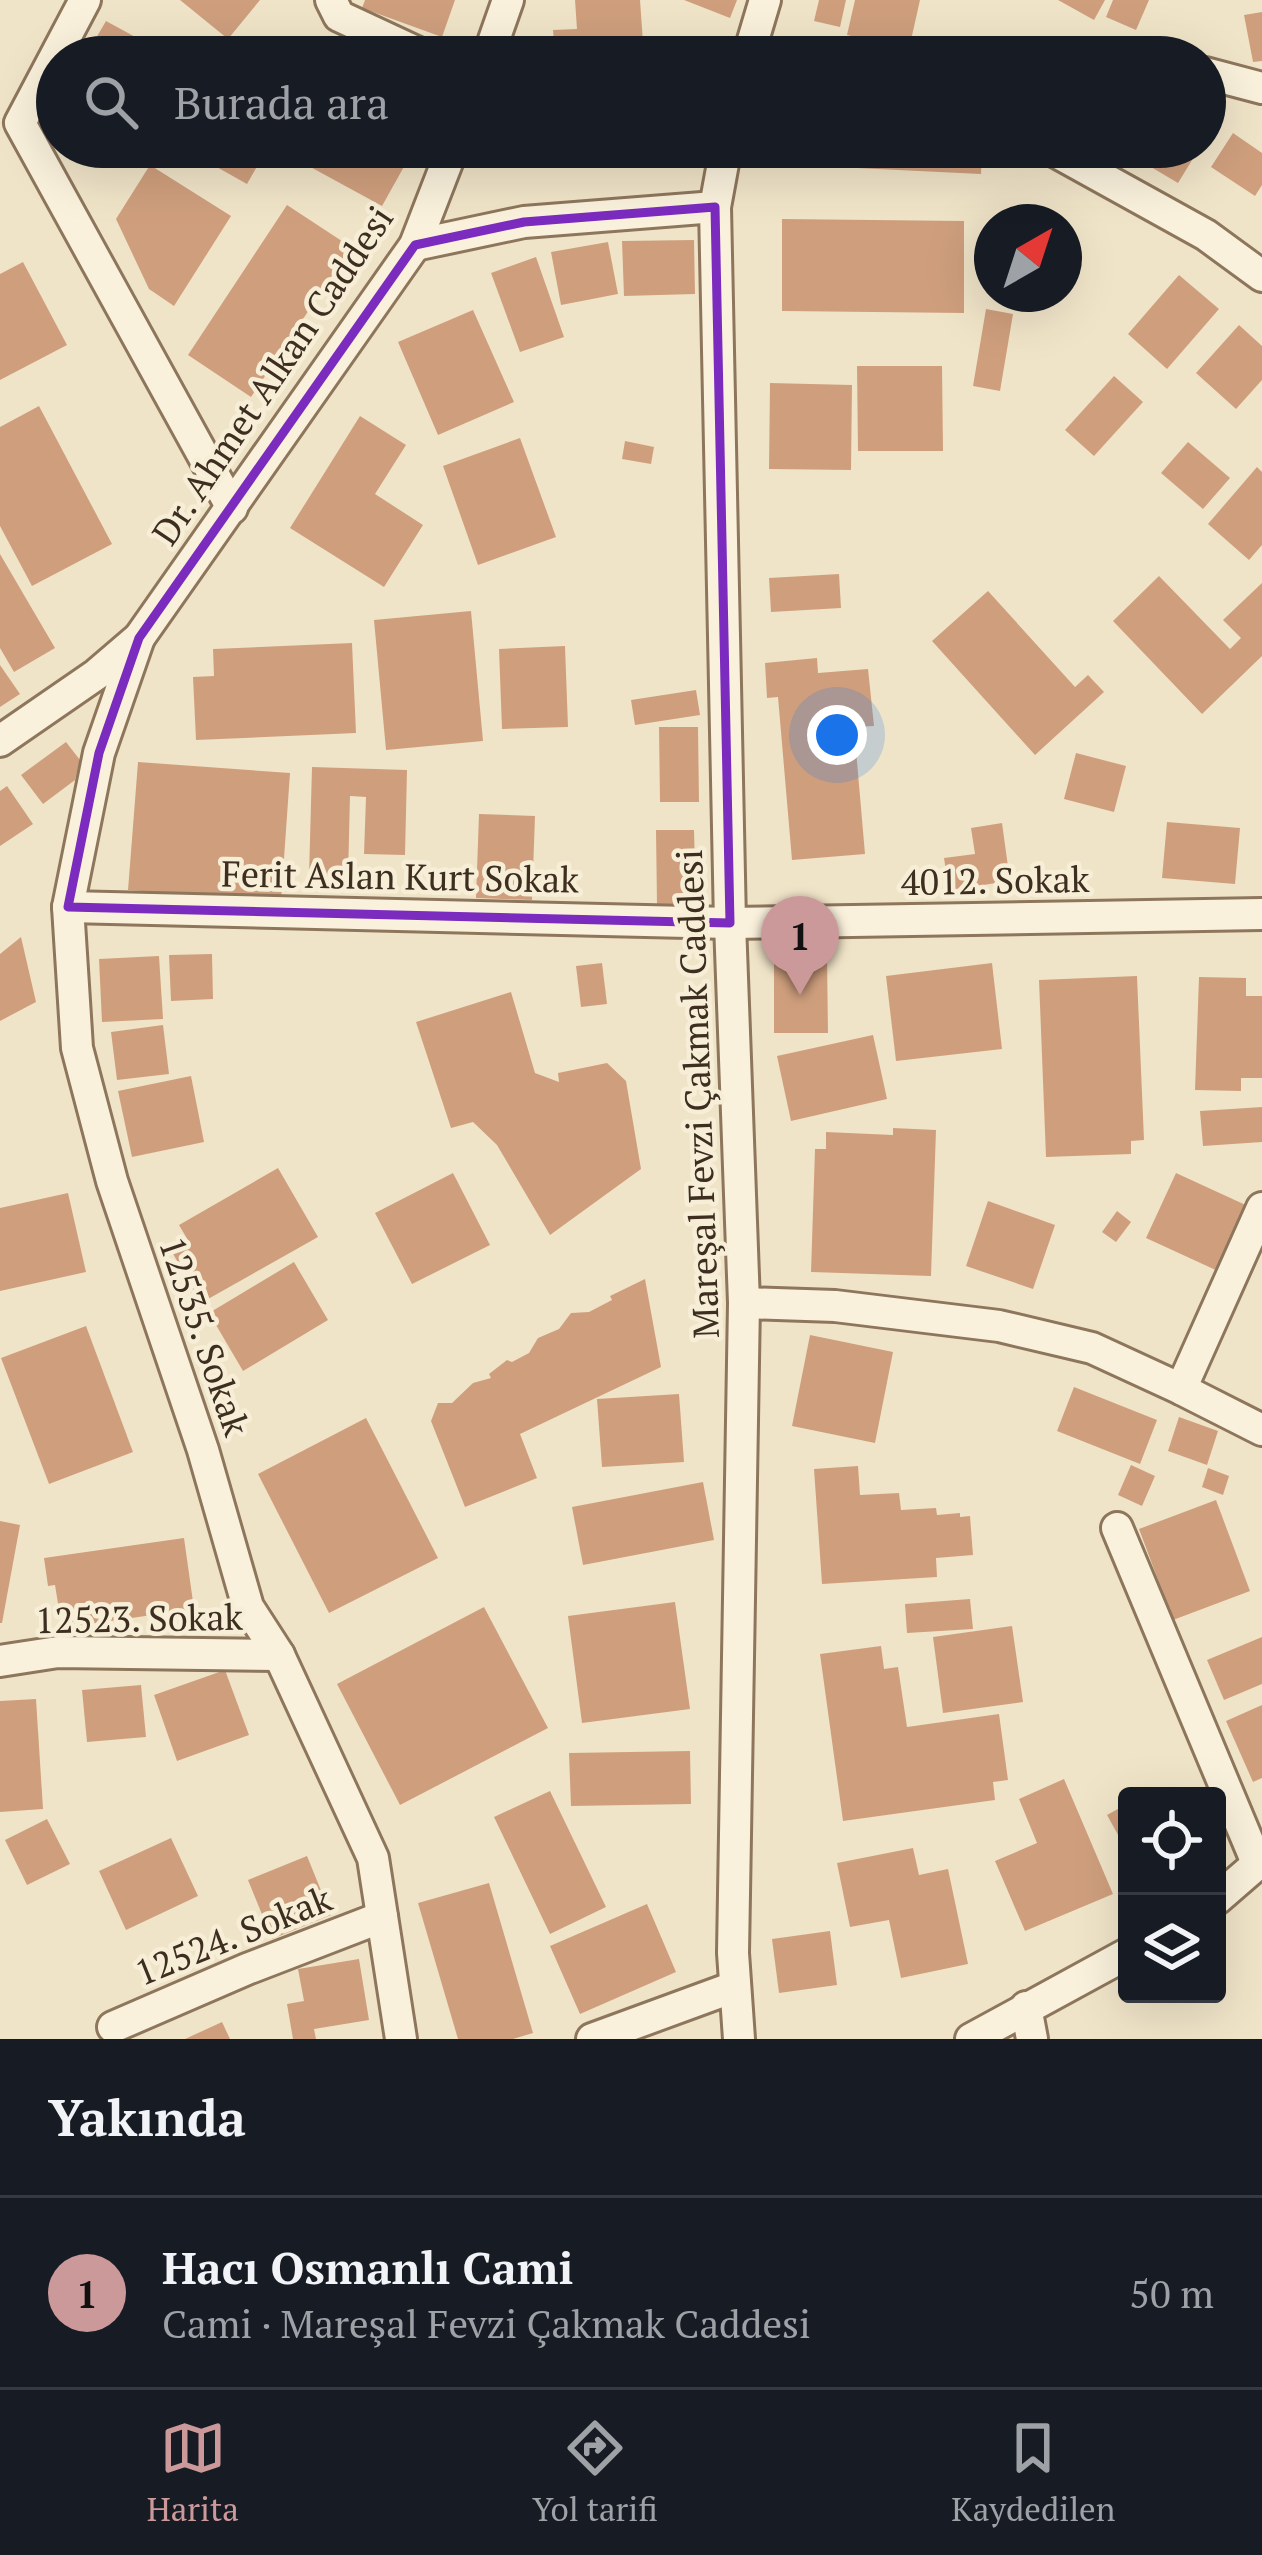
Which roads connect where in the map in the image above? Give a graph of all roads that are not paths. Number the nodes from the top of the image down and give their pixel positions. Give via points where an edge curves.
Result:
1 (85, 0) edge
2 (331, 0) edge
3 (508, 0) edge
4 (765, 0) edge
5 (66, 36) edge
6 (382, 36) edge
7 (495, 36) edge
8 (754, 36) edge
9 (1226, 79) edge
10 (1262, 88) edge
11 (36, 93) edge
12 (36, 152) edge
13 (45, 168) edge
14 (445, 168) edge
15 (722, 168) edge
16 (1085, 168) edge
17 (715, 207) junction
18 (415, 245) junction
19 (1262, 276) edge
20 (232, 508) junction
21 (139, 638) junction
22 (0, 741) edge
23 (68, 908) junction
24 (1262, 914) edge
25 (730, 923) junction
26 (1262, 1208) edge
27 (744, 1303) junction
28 (1181, 1389) junction
29 (1262, 1430) edge
30 (1118, 1528) dead end
31 (279, 1655) junction
32 (0, 1661) edge
33 (1260, 1862) edge
34 (1223, 1895) edge
35 (382, 1917) junction
36 (1118, 1959) edge
37 (734, 1987) junction
38 (1026, 2007) junction
39 (113, 2027) dead end
40 (401, 2039) edge
41 (592, 2039) edge
42 (740, 2039) edge
43 (970, 2039) edge
44 (1032, 2039) edge

1 - 5 street
2 - 6 street via 339,16
3 - 7 street
4 - 8 street
9 - 10 street
11 - 12 street via 20,123
13 - 20 street
14 - 18 street, Dr. Ahmet Alkan Caddesi
15 - 17 street, Mareşal Fevzi Çakmak Caddesi
16 - 19 street
17 - 18 street via 524,222
17 - 25 street, Mareşal Fevzi Çakmak Caddesi
18 - 20 street, Dr. Ahmet Alkan Caddesi
20 - 21 street, Dr. Ahmet Alkan Caddesi
21 - 22 street
21 - 23 street, 12535. Sokak via 99,753
23 - 25 street, Ferit Aslan Kurt Sokak
23 - 31 street, 12535. Sokak via 77,1048 112,1181 248,1607
24 - 25 street, 4012. Sokak
25 - 27 street, Mareşal Fevzi Çakmak Caddesi
26 - 28 street
27 - 28 street via 999,1326 1092,1348
27 - 37 street, Mareşal Fevzi Çakmak Caddesi
28 - 29 street
30 - 33 street
31 - 32 street, 12523. Sokak via 58,1652
31 - 35 street, 12535. Sokak via 374,1858
33 - 34 street
35 - 39 street, 12524. Sokak
35 - 40 street, 12535. Sokak
36 - 38 street
37 - 41 street
37 - 42 street, Mareşal Fevzi Çakmak Caddesi
38 - 43 street
38 - 44 street

